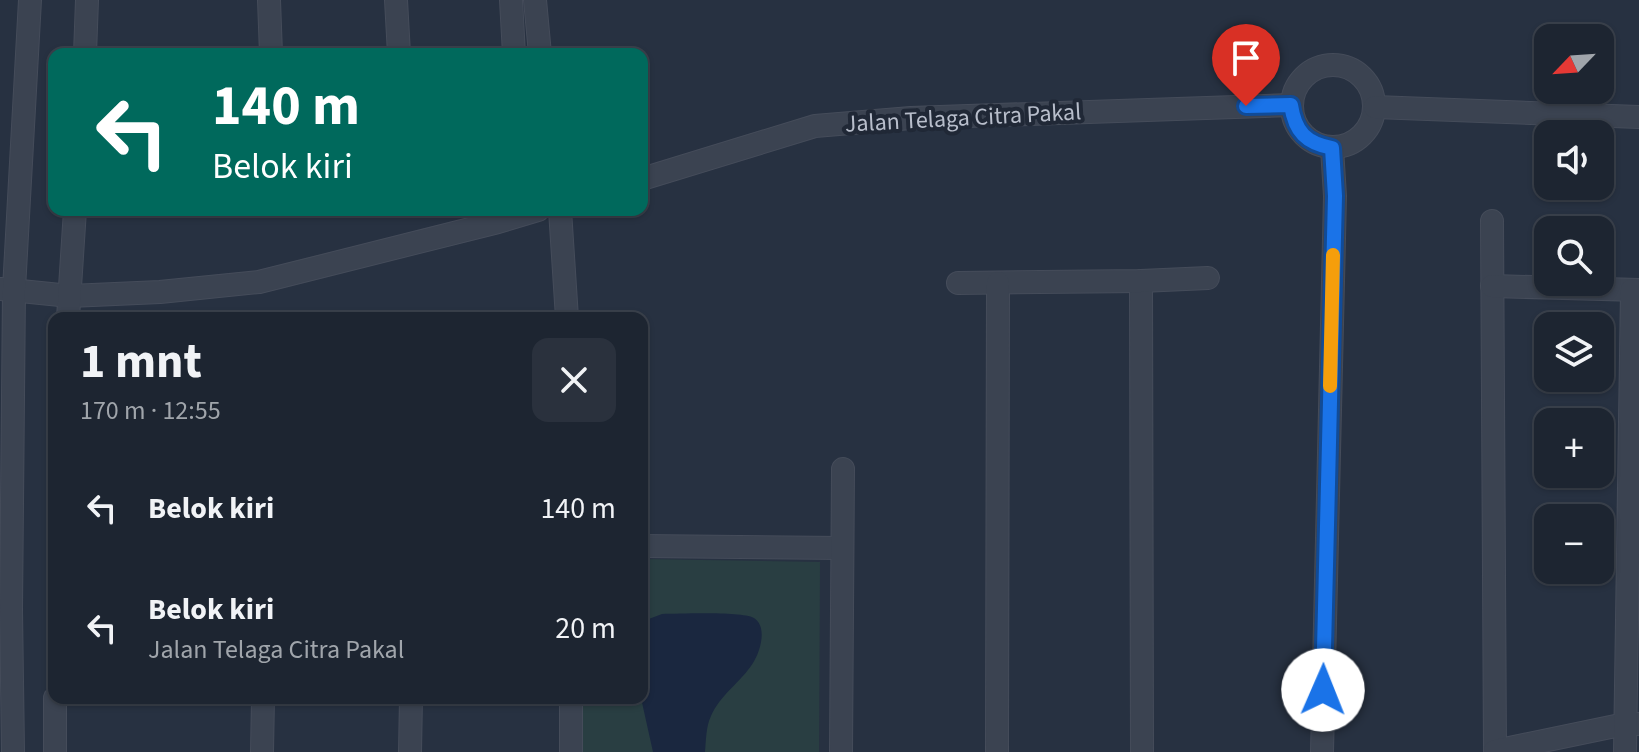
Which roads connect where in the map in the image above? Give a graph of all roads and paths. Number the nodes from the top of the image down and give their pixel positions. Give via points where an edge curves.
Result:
1 (30, 0) edge
2 (87, 0) edge
3 (269, 0) edge
4 (396, 0) edge
5 (511, 0) edge
6 (535, 0) edge
7 (85, 48) edge
8 (271, 48) edge
9 (399, 48) edge
10 (514, 48) edge
11 (539, 48) edge
12 (1291, 105) junction
13 (1375, 107) junction
14 (1639, 117) edge
15 (1332, 148) junction
16 (648, 177) edge
17 (75, 216) edge
18 (518, 216) edge
19 (560, 216) edge
20 (1492, 221) dead end
21 (1208, 278) dead end
22 (1141, 281) junction
23 (958, 283) dead end
24 (998, 283) junction
25 (1492, 286) junction
26 (7, 289) edge
27 (1636, 290) edge
28 (69, 307) edge
29 (567, 312) edge
30 (843, 469) dead end
31 (648, 546) edge
32 (842, 548) junction
33 (55, 704) edge
34 (263, 704) edge
35 (411, 704) edge
36 (571, 704) edge
37 (1632, 724) edge
38 (13, 752) edge
39 (55, 752) edge
40 (262, 752) edge
41 (410, 752) edge
42 (571, 752) edge
43 (841, 752) edge
44 (997, 752) edge
45 (1142, 752) edge
46 (1322, 752) edge
47 (1495, 752) edge
48 (1625, 752) edge

1 - 26 street
2 - 7 street
3 - 8 street
4 - 9 street
5 - 10 street
6 - 11 street
12 - 13 street via 1299,81 1333,64 1358,73 1373,94
12 - 15 street via 1299,130 1319,146
12 - 16 street, Jalan Telaga Citra Pakal via 815,126
13 - 14 street
13 - 15 street via 1357,141
15 - 46 street
17 - 28 street
18 - 28 street via 259,282
19 - 29 street
20 - 25 street
21 - 22 street
22 - 24 street
22 - 45 street
23 - 24 street
24 - 44 street
25 - 27 street
25 - 47 street
26 - 28 street
26 - 38 street via 15,365
27 - 37 street
30 - 32 street
31 - 32 street
32 - 43 street
33 - 39 street
34 - 40 street
35 - 41 street
36 - 42 street
37 - 47 street
37 - 48 street

